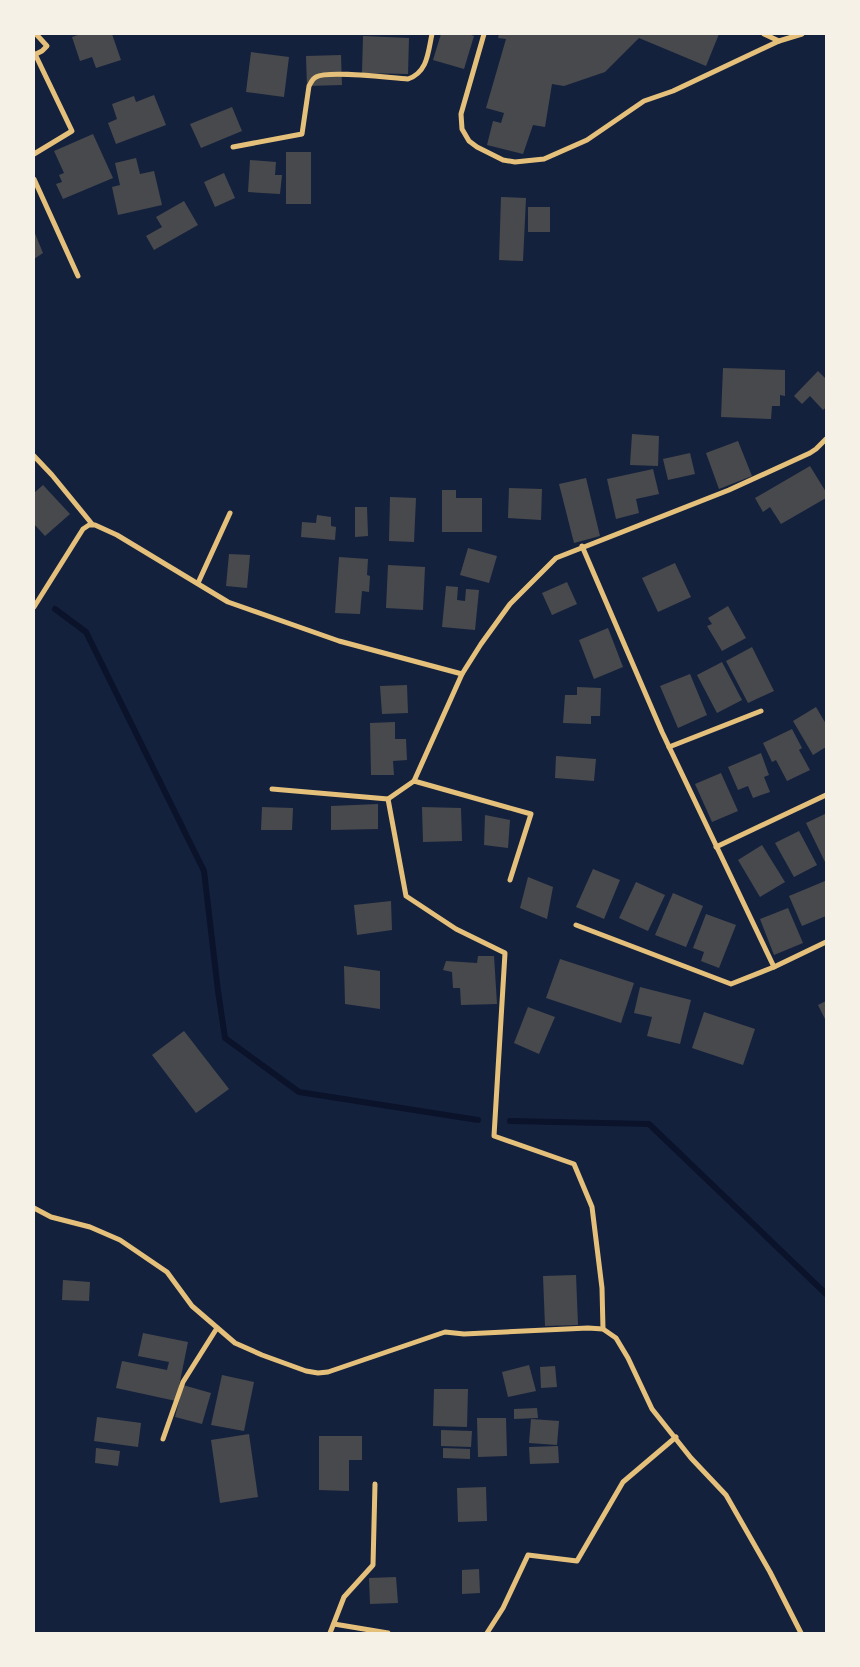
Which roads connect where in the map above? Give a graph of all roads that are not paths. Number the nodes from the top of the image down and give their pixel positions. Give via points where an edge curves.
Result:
1 (36, 34) edge
2 (432, 34) edge
3 (484, 34) edge
4 (764, 34) edge
5 (802, 34) edge
6 (778, 41) junction
7 (34, 54) edge
8 (233, 147) dead end
9 (34, 154) edge
10 (34, 179) edge
11 (78, 276) dead end
12 (826, 439) edge
13 (34, 456) edge
14 (230, 514) dead end
15 (92, 524) junction
16 (582, 546) junction
17 (198, 583) junction
18 (34, 607) edge
19 (462, 674) junction
20 (761, 711) dead end
21 (669, 747) junction
22 (414, 781) junction
23 (272, 789) dead end
24 (826, 795) edge
25 (388, 799) junction
26 (716, 847) junction
27 (510, 880) dead end
28 (576, 925) dead end
29 (826, 942) edge
30 (774, 967) junction
31 (34, 1208) edge
32 (217, 1328) junction
33 (603, 1329) junction
34 (676, 1437) junction
35 (163, 1439) dead end
36 (375, 1484) dead end
37 (334, 1624) junction
38 (330, 1633) edge
39 (388, 1633) edge
40 (487, 1633) edge
41 (802, 1633) edge

1 - 7 street via 46,46
2 - 8 street via 424,67 415,77 316,76 309,86 302,134
3 - 6 street via 461,114 462,129 477,147 503,160 515,162 544,159 587,140 644,101 673,91
4 - 6 street
5 - 6 street
7 - 9 street via 72,131
10 - 11 street
12 - 16 street via 810,453 729,490
13 - 15 street
14 - 17 street
15 - 17 street
15 - 18 street via 83,529
16 - 19 street via 556,558 510,604
16 - 21 street
17 - 19 street via 228,602 339,641
19 - 22 street
20 - 21 street
21 - 26 street
22 - 25 street
22 - 27 street via 530,814
23 - 25 street
24 - 26 street
25 - 33 street via 406,896 456,929 505,953 494,1136 574,1164 592,1207 602,1288
26 - 30 street
28 - 30 street via 731,984
29 - 30 street
31 - 32 street via 120,1240 167,1272 192,1306
32 - 33 street via 235,1343 318,1373 445,1332
32 - 35 street via 183,1382
33 - 34 street via 616,1338 652,1409
34 - 40 street via 623,1482 577,1561 528,1555 503,1608
34 - 41 street via 726,1495
36 - 37 street via 373,1565 344,1597
37 - 38 street
37 - 39 street

